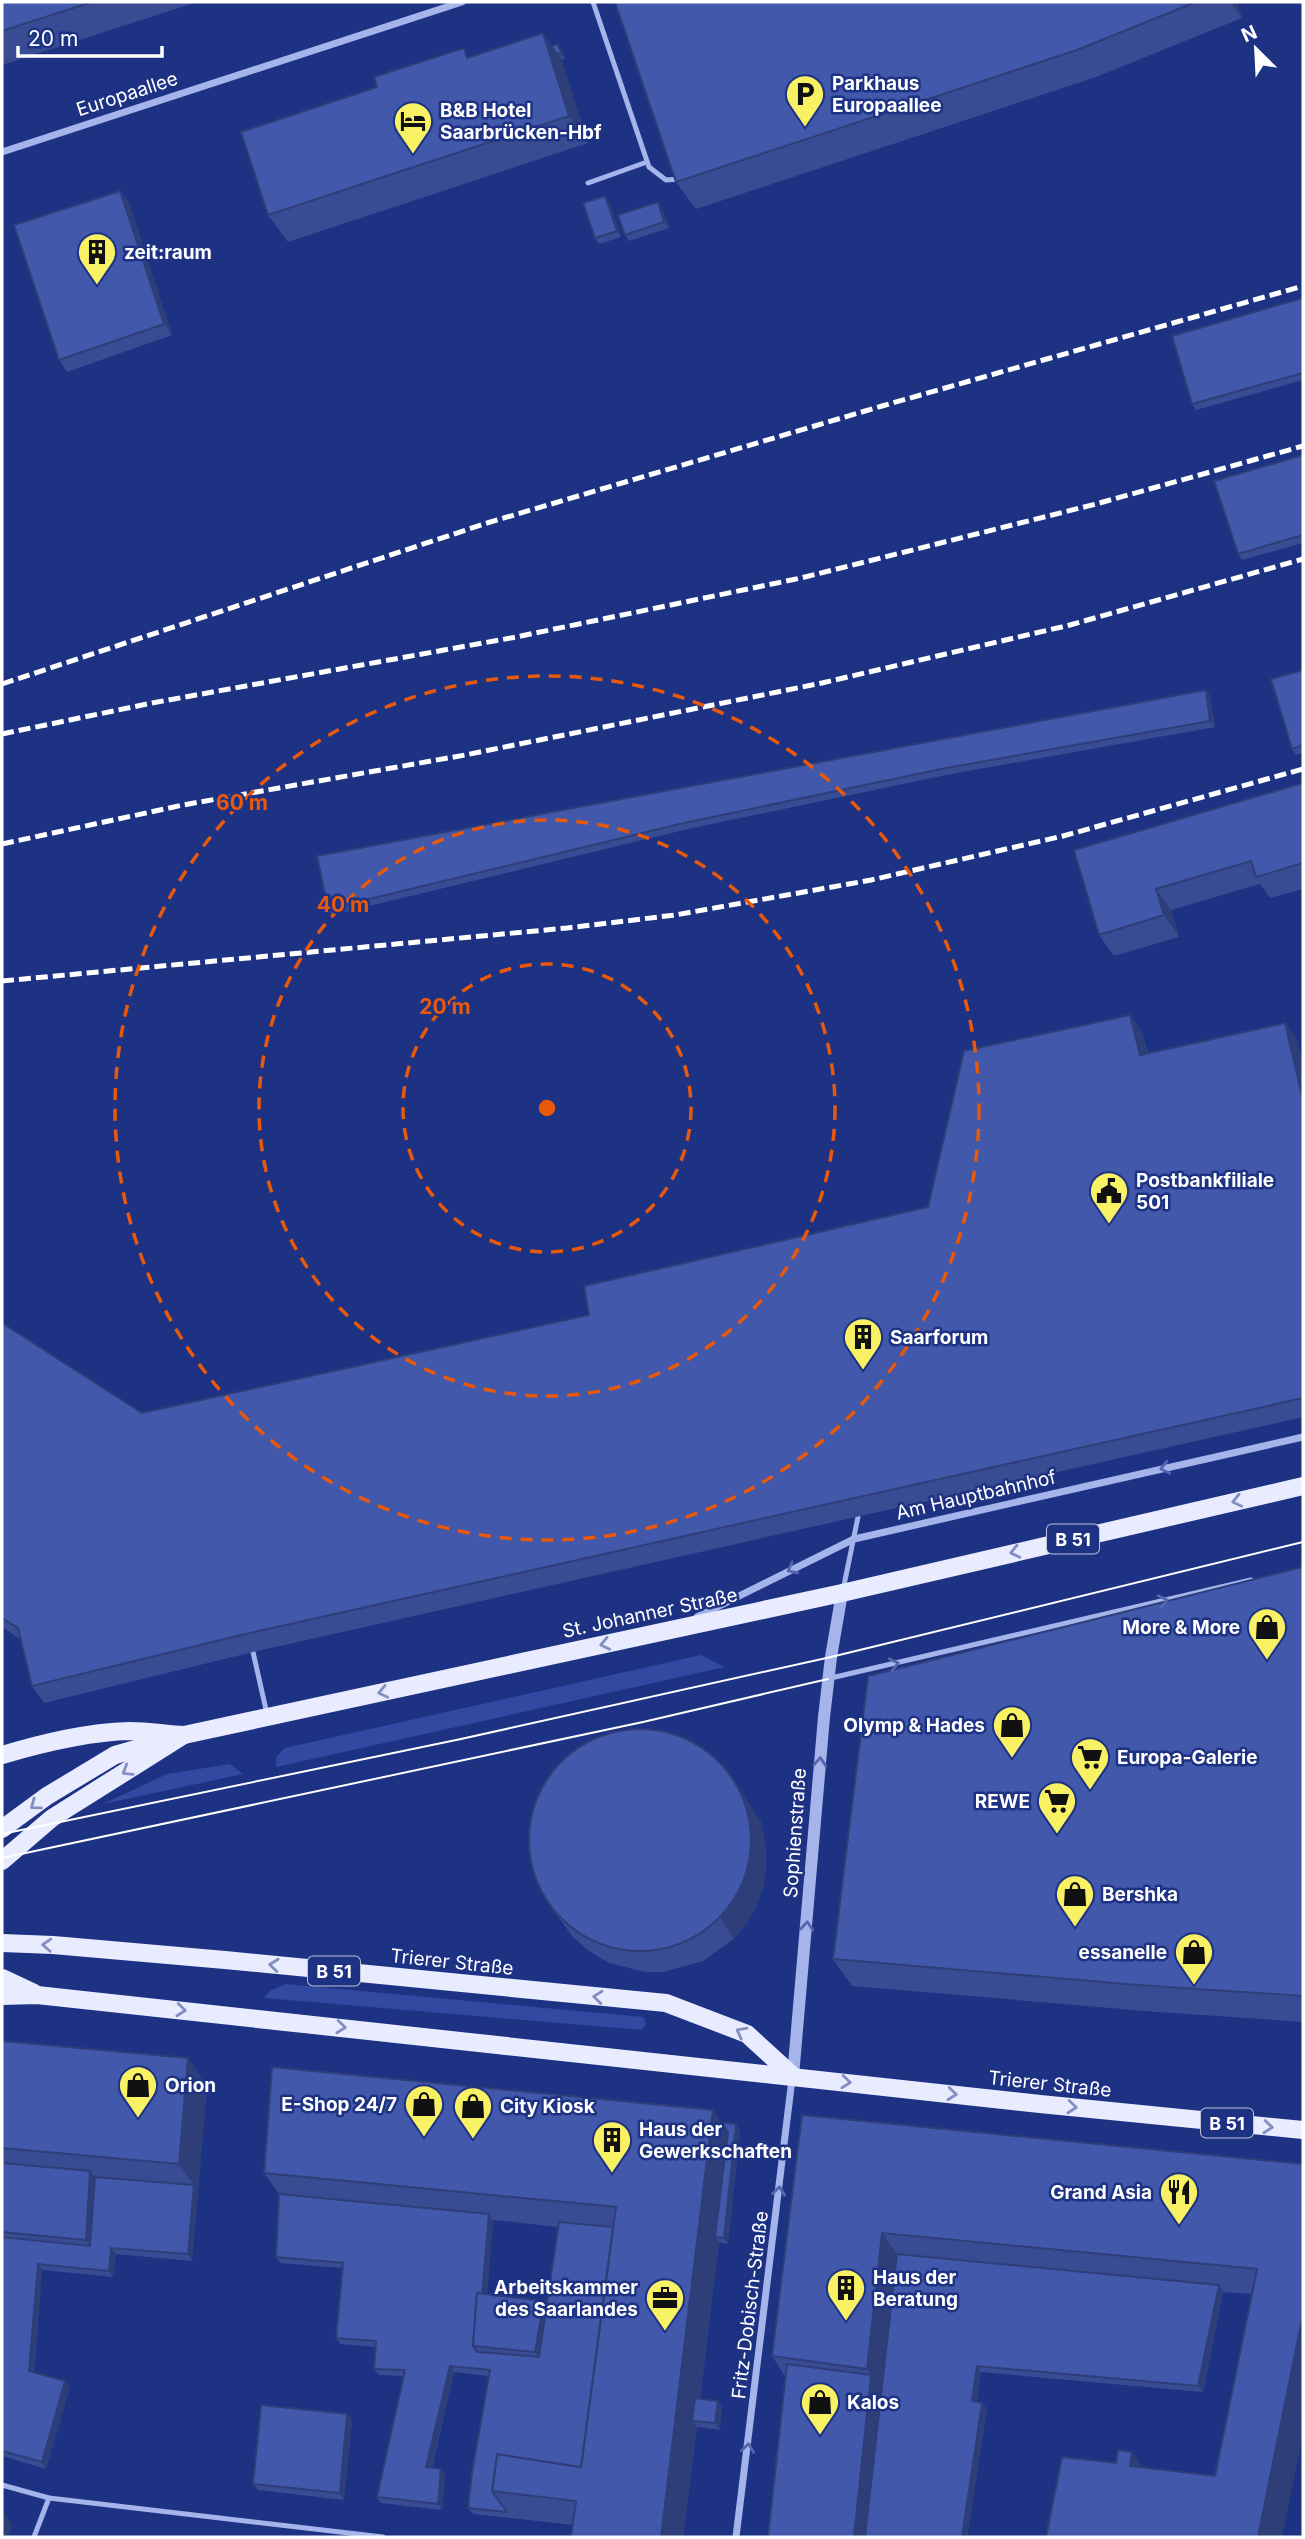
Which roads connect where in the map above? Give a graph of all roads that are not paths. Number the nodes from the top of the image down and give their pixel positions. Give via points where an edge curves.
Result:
1 (463, 2) edge
2 (593, 2) edge
3 (2, 152) edge
4 (647, 162) junction
5 (685, 178) edge
6 (587, 183) dead end
7 (1303, 1437) edge
8 (1303, 1486) edge
9 (858, 1517) edge
10 (854, 1539) junction
11 (1261, 1578) edge
12 (842, 1593) junction
13 (672, 1630) junction
14 (253, 1652) edge
15 (828, 1679) junction
16 (268, 1717) junction
17 (184, 1735) junction
18 (2, 1755) edge
19 (2, 1829) edge
20 (2, 1861) edge
21 (2, 1944) edge
22 (2, 1978) edge
23 (37, 1995) junction
24 (2, 1996) edge
25 (793, 2076) junction
26 (1303, 2130) edge
27 (2, 2485) edge
28 (49, 2498) junction
29 (34, 2537) edge
30 (383, 2537) edge
31 (736, 2537) edge

1 - 3 street, Europaallee
2 - 4 lane
4 - 5 lane via 666,180
4 - 6 lane
7 -> 10 street, Am Hauptbahnhof
8 -> 12 main road, St. Johanner Straße / B 51
9 - 10 lane
10 - 12 lane
10 -> 13 street, Am Hauptbahnhof
15 -> 11 lane
12 - 13 main road, St. Johanner Straße / B 51
12 - 15 street, Sophienstraße
13 -> 16 main road, St. Johanner Straße / B 51
14 - 16 lane
25 -> 15 street, Sophienstraße
16 - 17 main road, St. Johanner Straße / B 51
17 - 18 main road, St. Johanner Straße via 130,1731 49,1742
17 -> 19 main road, B 51 via 115,1755
17 -> 20 main road via 52,1818
25 -> 21 main road, Trierer Straße / B 51 via 747,2034 666,2003 237,1961
22 - 23 main road
23 - 24 main road, Trierer Straße / B 51
23 -> 25 main road, Trierer Straße / B 51
25 -> 26 main road, Trierer Straße / B 51
31 -> 25 street, Fritz-Dobisch-Straße
27 - 28 lane
28 - 29 lane
28 - 30 lane

